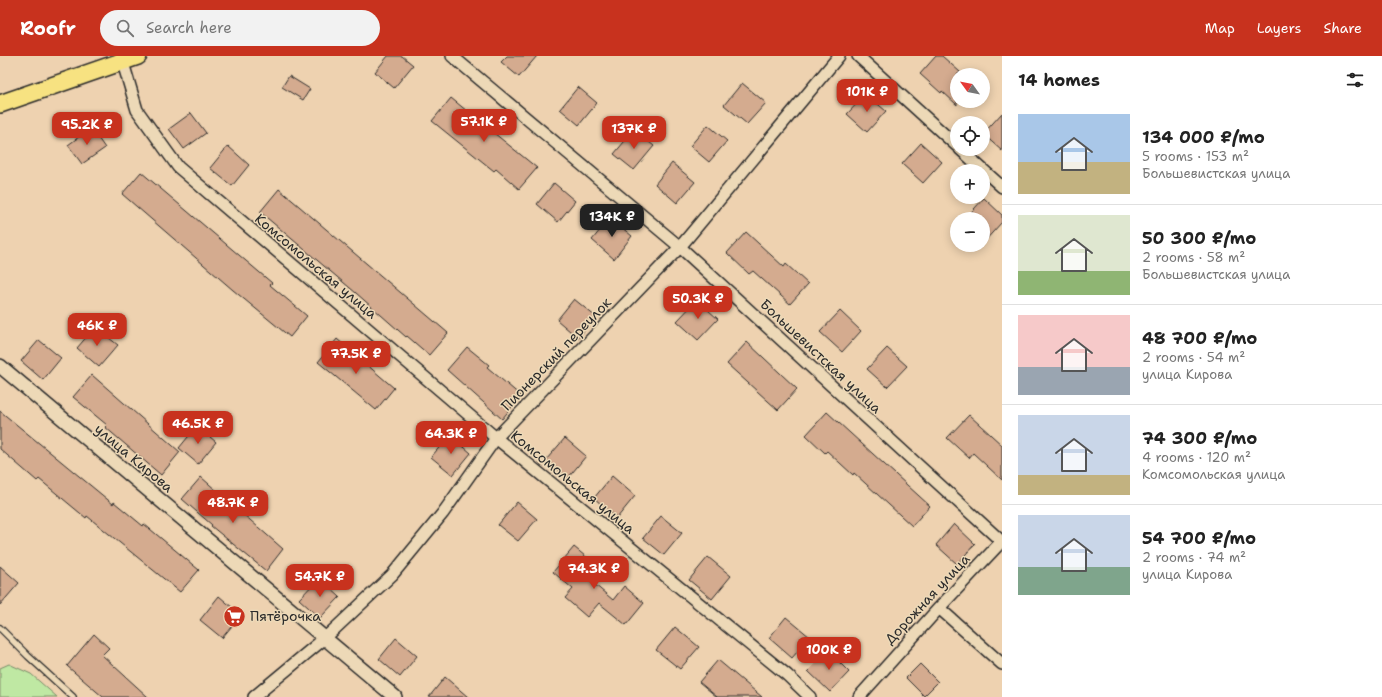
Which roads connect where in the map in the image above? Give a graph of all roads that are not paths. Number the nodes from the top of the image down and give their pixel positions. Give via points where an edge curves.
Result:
1 (138, 56) edge
2 (452, 56) edge
3 (839, 56) edge
4 (858, 56) edge
5 (121, 59) edge
6 (0, 104) edge
7 (950, 140) edge
8 (968, 156) edge
9 (1002, 187) edge
10 (680, 247) junction
11 (0, 366) edge
12 (496, 438) junction
13 (1002, 541) edge
14 (939, 608) junction
15 (0, 628) edge
16 (325, 638) junction
17 (1002, 664) edge
18 (73, 697) edge
19 (254, 697) edge
20 (395, 697) edge
21 (810, 697) edge
22 (859, 697) edge

1 - 5 main road
2 - 10 street, Большевистская улица
3 - 10 street, Пионерский переулок
4 - 7 street
5 - 6 main road
5 - 12 street, Комсомольская улица via 137,110 178,167
8 - 9 street
10 - 12 street, Пионерский переулок
10 - 13 street, Большевистская улица
11 - 16 street, улица Кирова
12 - 16 street, Пионерский переулок via 443,513 392,575
12 - 21 street, Комсомольская улица via 787,674
13 - 14 street, Дорожная улица
14 - 17 street
14 - 22 street, Дорожная улица
15 - 18 lane
16 - 19 street, Пионерский переулок
16 - 20 street, улица Кирова

